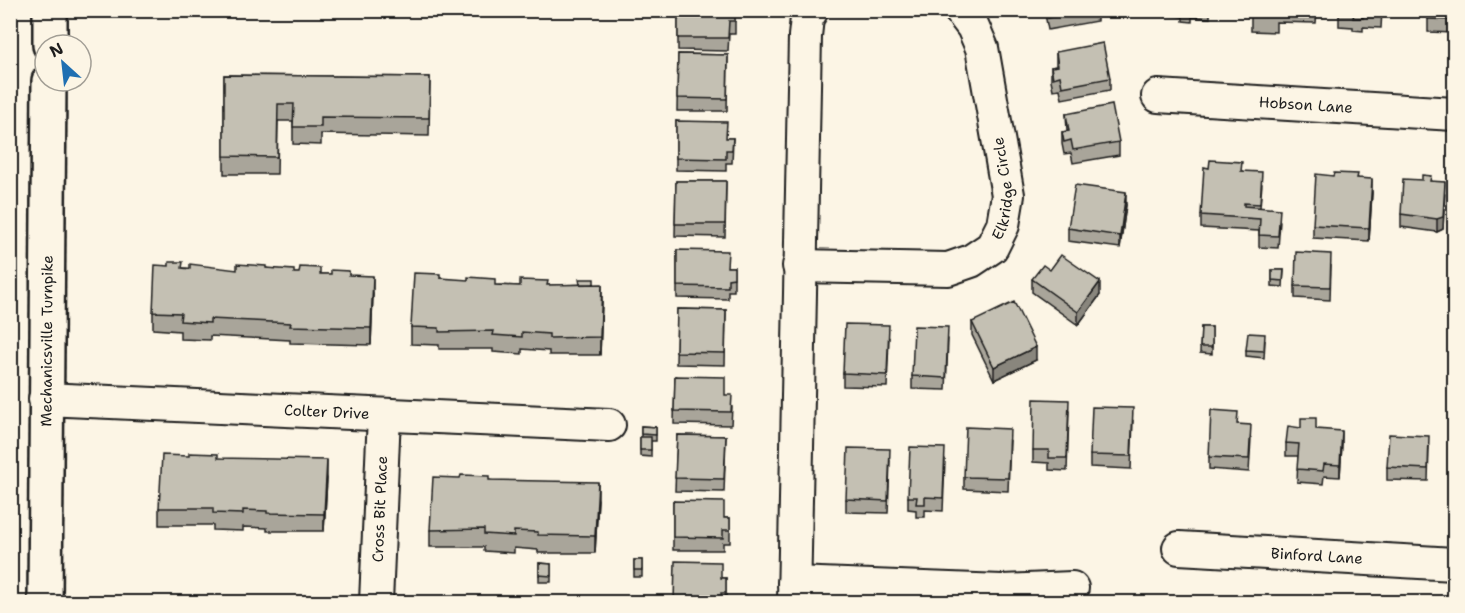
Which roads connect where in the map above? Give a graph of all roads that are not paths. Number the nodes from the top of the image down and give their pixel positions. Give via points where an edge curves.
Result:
1 (50, 10) edge
2 (812, 10) edge
3 (960, 10) edge
4 (50, 33) edge
5 (49, 93) edge
6 (1158, 96) dead end
7 (1455, 114) edge
8 (799, 266) junction
9 (45, 399) junction
10 (384, 415) junction
11 (609, 425) dead end
12 (1179, 548) dead end
13 (1455, 564) edge
14 (1072, 588) dead end
15 (794, 593) edge
16 (45, 603) edge
17 (376, 603) edge

1 - 4 highway
2 - 8 street via 807,18 806,36
3 - 8 street, Elkridge Circle via 982,48 1008,195 1003,225 992,247 971,261 948,268
5 - 9 highway, Mechanicsville Turnpike
6 - 7 street, Hobson Lane
8 - 15 street
9 - 10 street, Colter Drive
9 - 16 highway, Mechanicsville Turnpike
10 - 11 street, Colter Drive
10 - 17 street, Cross Bit Place
12 - 13 street, Binford Lane
14 - 15 street

